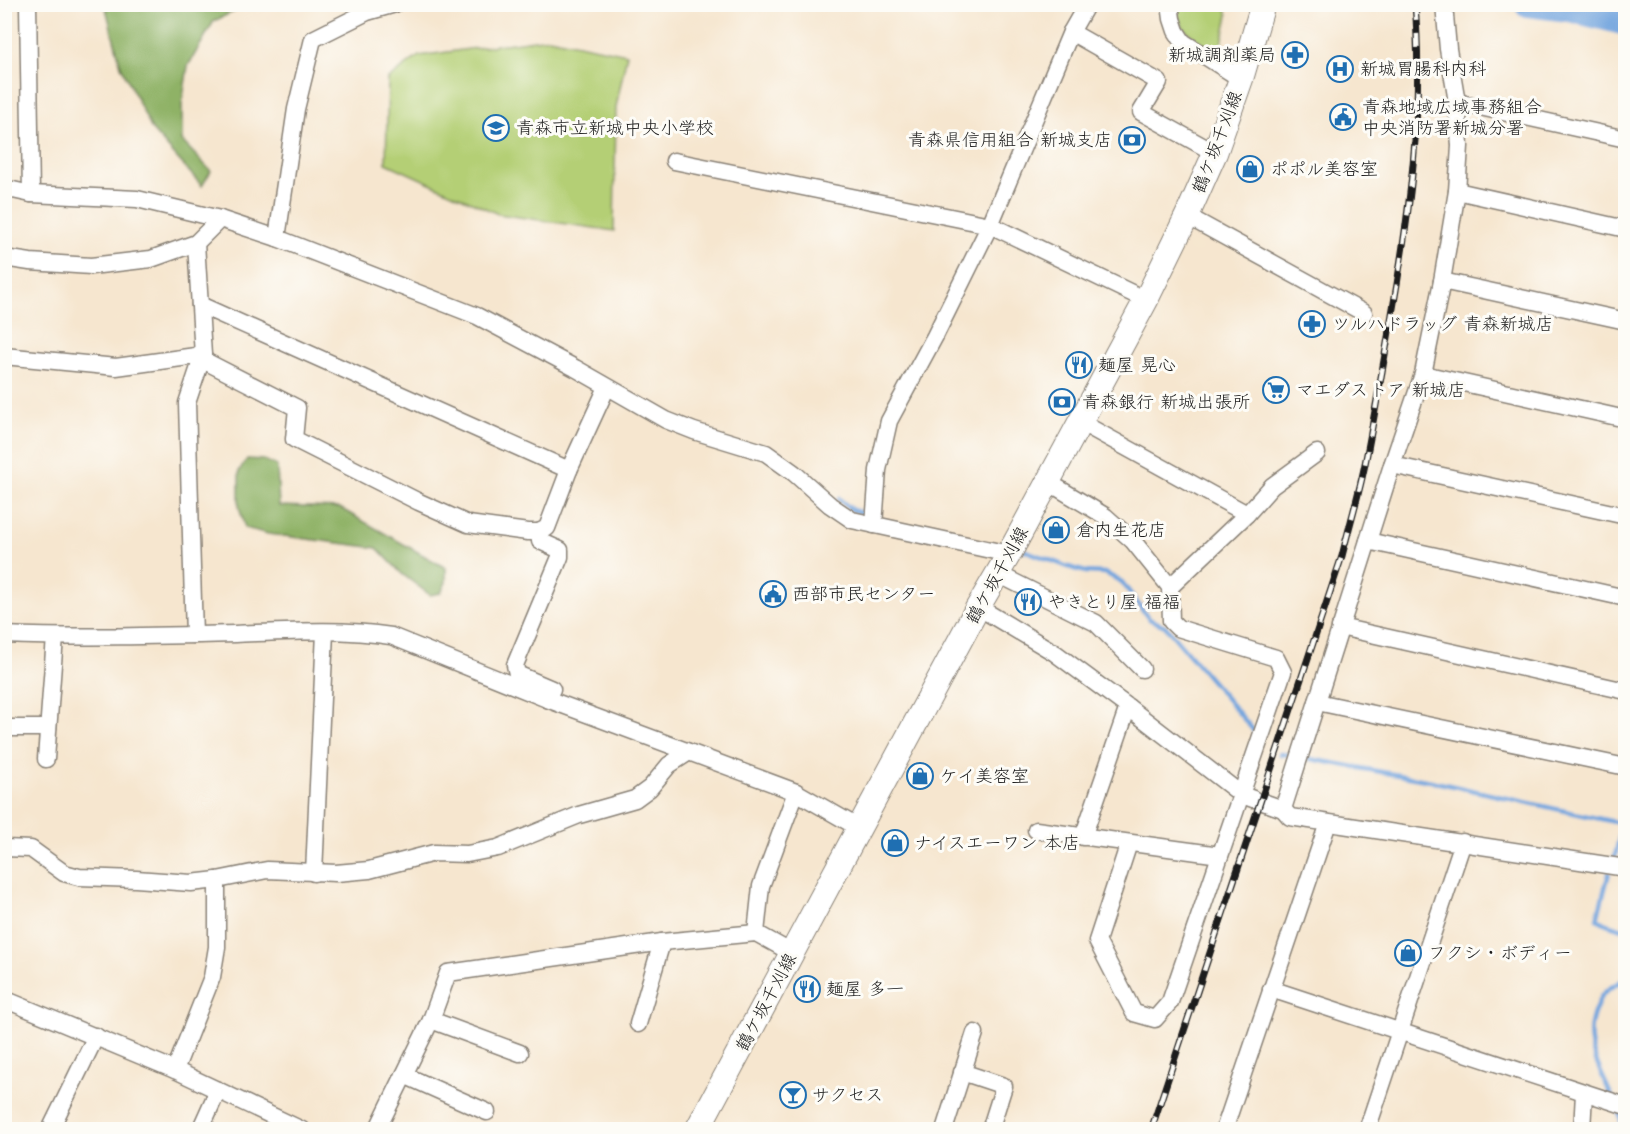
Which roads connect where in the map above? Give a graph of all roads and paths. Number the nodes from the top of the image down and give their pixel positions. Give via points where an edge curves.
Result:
1 (28, 4) edge
2 (395, 4) edge
3 (1087, 4) edge
4 (1170, 4) edge
5 (1263, 4) edge
6 (1444, 4) edge
7 (1071, 32) junction
8 (1240, 79) junction
9 (1457, 102) junction
10 (1626, 139) edge
11 (1215, 153) junction
12 (674, 161) dead end
13 (4, 188) edge
14 (1457, 191) junction
15 (31, 194) junction
16 (1187, 216) junction
17 (220, 219) junction
18 (990, 225) junction
19 (1626, 229) edge
20 (277, 238) junction
21 (196, 243) junction
22 (4, 258) edge
23 (1442, 281) junction
24 (1146, 300) junction
25 (200, 305) junction
26 (1364, 313) dead end
27 (1626, 321) edge
28 (4, 356) edge
29 (202, 357) junction
30 (1423, 374) junction
31 (607, 387) junction
32 (1626, 419) edge
33 (1080, 422) junction
34 (1317, 453) dead end
35 (1392, 465) junction
36 (569, 470) junction
37 (1048, 482) junction
38 (1247, 514) junction
39 (1626, 516) edge
40 (874, 525) junction
41 (540, 532) junction
42 (1368, 541) junction
43 (1004, 564) junction
44 (1170, 587) junction
45 (1626, 598) edge
46 (978, 607) junction
47 (1340, 627) junction
48 (325, 632) junction
49 (4, 635) edge
50 (194, 635) junction
51 (54, 637) junction
52 (1142, 669) dead end
53 (1626, 691) edge
54 (547, 699) junction
55 (1317, 702) junction
56 (1128, 706) junction
57 (4, 728) edge
58 (48, 728) junction
59 (689, 752) junction
60 (45, 759) dead end
61 (1626, 767) edge
62 (796, 792) junction
63 (1253, 799) junction
64 (1283, 809) junction
65 (1328, 823) junction
66 (859, 828) junction
67 (1036, 830) dead end
68 (1083, 837) junction
69 (1463, 842) junction
70 (1129, 843) junction
71 (4, 848) edge
72 (1220, 855) junction
73 (1626, 868) edge
74 (314, 873) junction
75 (217, 880) junction
76 (756, 933) junction
77 (662, 942) junction
78 (792, 953) junction
79 (1271, 989) junction
80 (4, 999) edge
81 (431, 1020) junction
82 (638, 1024) dead end
83 (975, 1033) dead end
84 (1399, 1033) junction
85 (96, 1036) junction
86 (520, 1053) dead end
87 (175, 1070) junction
88 (962, 1072) junction
89 (404, 1075) junction
90 (218, 1089) junction
91 (1584, 1093) junction
92 (1622, 1105) edge
93 (487, 1112) dead end
94 (50, 1130) edge
95 (200, 1130) edge
96 (302, 1130) edge
97 (377, 1130) edge
98 (697, 1130) edge
99 (944, 1130) edge
100 (990, 1130) edge
101 (1224, 1130) edge
102 (1367, 1130) edge
103 (1582, 1130) edge

1 - 15 street
2 - 20 street via 367,12 313,39 296,109
3 - 7 street
4 - 8 street via 1174,25 1183,42
5 - 8 main road, 鶴ケ坂千刈線
6 - 9 street
7 - 11 street via 1159,82 1141,112
7 - 18 street
8 - 11 main road, 鶴ケ坂千刈線
9 - 10 street
9 - 14 street
11 - 16 main road, 鶴ケ坂千刈線
12 - 18 street
13 - 15 street
14 - 19 street
14 - 23 street
15 - 17 street via 137,199
16 - 24 main road, 鶴ケ坂千刈線
16 - 26 street
17 - 20 street
17 - 21 street
18 - 24 street
18 - 40 street via 890,421 878,470
20 - 31 street via 477,316
21 - 22 street via 151,259 91,266
21 - 25 street
23 - 27 street
23 - 30 street
24 - 33 main road, 鶴ケ坂千刈線
25 - 29 street
25 - 36 street
28 - 29 street via 116,367
29 - 41 street via 297,408 294,439 468,524
29 - 50 street via 187,403
30 - 32 street
30 - 35 street
31 - 36 street
31 - 40 street via 666,420 766,453 852,520
33 - 37 main road, 鶴ケ坂千刈線
33 - 38 street
34 - 38 street via 1272,486
35 - 39 street
35 - 42 street
36 - 41 street via 547,528
37 - 43 main road, 鶴ケ坂千刈線
37 - 44 street via 1105,516 1133,541
38 - 44 street
40 - 43 street
41 - 54 street via 540,541 560,550 560,557 515,665 518,674 552,688
42 - 45 street
42 - 47 street
43 - 46 main road, 鶴ケ坂千刈線
43 - 52 street via 1096,623
44 - 63 street via 1171,621 1179,628 1276,658 1283,672
46 - 56 street via 1055,653
46 - 66 main road, 鶴ケ坂千刈線
47 - 53 street
47 - 55 street
48 - 50 street
48 - 54 street via 391,636
48 - 74 street
49 - 51 street
50 - 51 street
51 - 58 street
54 - 59 street
55 - 61 street
55 - 64 street
56 - 63 street
56 - 68 street
57 - 58 street
58 - 60 street
59 - 62 street
59 - 74 street via 669,765 635,799 579,815 498,848 468,854 434,853 369,870
62 - 66 street
62 - 76 street via 762,886
63 - 64 street
63 - 72 street
64 - 65 street via 1290,817
65 - 69 street
65 - 79 street
66 - 78 main road, 鶴ケ坂千刈線
67 - 68 street
68 - 70 street
69 - 73 street
69 - 84 street
70 - 72 street
70 - 72 street via 1097,941 1134,1013 1155,1019 1170,1002
71 - 75 street via 31,849 64,873 79,877 191,883
74 - 75 street via 267,870
75 - 87 street via 217,946 212,977
76 - 77 street
76 - 78 street
77 - 81 street via 448,973
77 - 82 street
78 - 98 main road, 鶴ケ坂千刈線
79 - 84 street
79 - 101 street
80 - 85 street
81 - 86 street
81 - 89 street
83 - 88 street
84 - 91 street
84 - 102 street
85 - 87 street
85 - 94 street
87 - 90 street
88 - 99 street
88 - 100 street via 1004,1086
89 - 93 street
89 - 97 street
90 - 95 street
90 - 96 street
91 - 92 street
91 - 103 street

